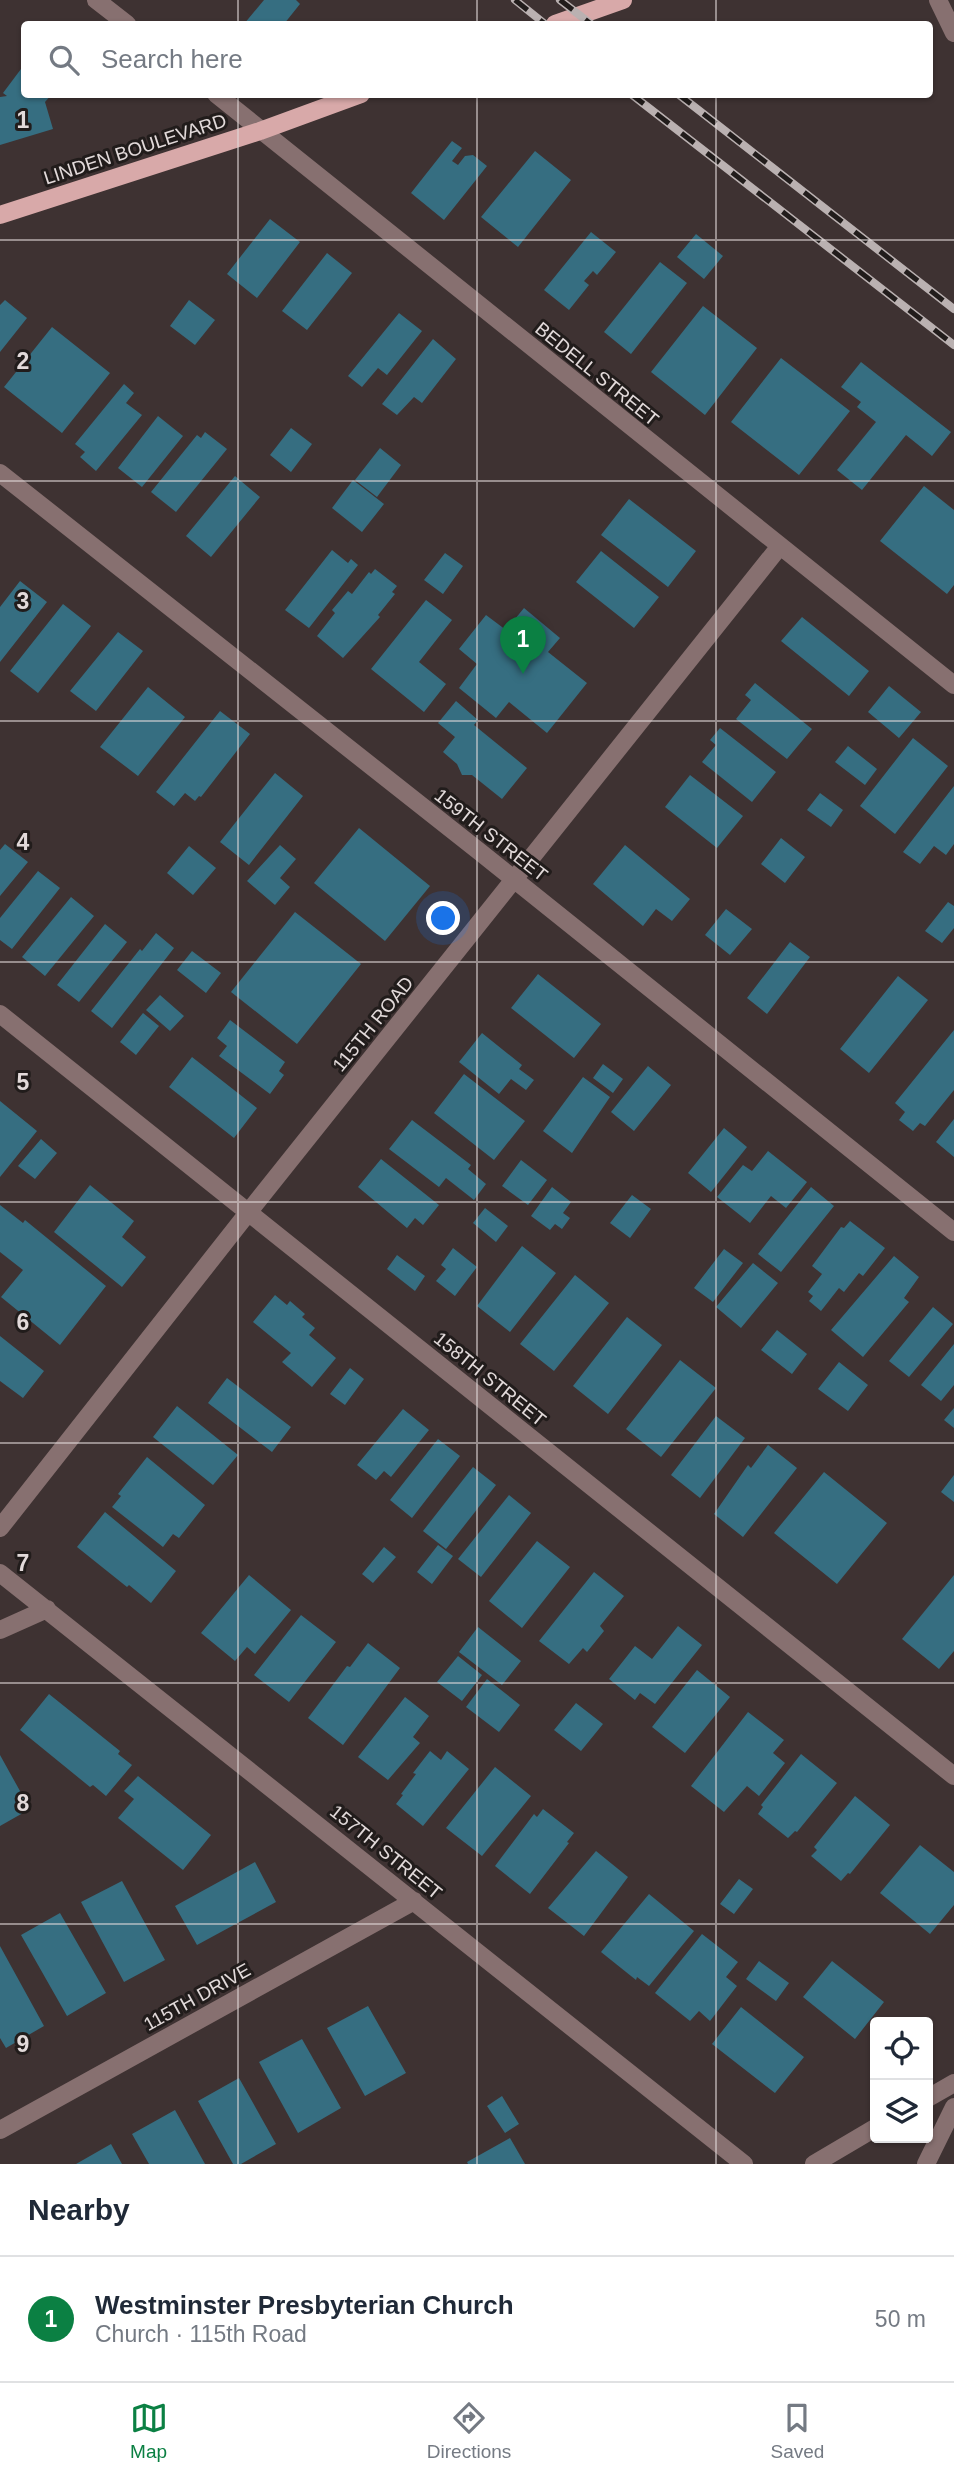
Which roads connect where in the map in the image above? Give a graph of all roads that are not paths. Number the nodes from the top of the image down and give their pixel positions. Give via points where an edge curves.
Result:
1 (96, 0) edge
2 (623, 0) edge
3 (938, 0) edge
4 (123, 21) edge
5 (564, 21) edge
6 (954, 33) edge
7 (221, 98) edge
8 (350, 98) edge
9 (260, 131) junction
10 (0, 215) edge
11 (0, 473) edge
12 (780, 546) junction
13 (954, 685) edge
14 (515, 880) junction
15 (0, 1014) edge
16 (247, 1213) junction
17 (954, 1232) edge
18 (0, 1528) edge
19 (0, 1573) edge
20 (47, 1609) junction
21 (0, 1630) edge
22 (954, 1776) edge
23 (414, 1901) junction
24 (954, 2083) edge
25 (933, 2095) edge
26 (954, 2107) edge
27 (0, 2130) edge
28 (870, 2132) edge
29 (744, 2164) edge
30 (814, 2164) edge
31 (926, 2164) edge

1 - 4 street
2 - 5 main road
3 - 6 street
7 - 9 street, BEDELL STREET
8 - 9 main road, LINDEN BOULEVARD
9 - 10 main road, LINDEN BOULEVARD
9 - 12 street, BEDELL STREET
11 - 14 street, 159TH STREET
12 - 13 street, BEDELL STREET
12 - 14 street, 115TH ROAD
14 - 16 street, 115TH ROAD
14 - 17 street, 159TH STREET
15 - 16 street, 158TH STREET
16 - 18 street, 115TH ROAD
16 - 22 street, 158TH STREET
19 - 20 street, 157TH STREET
20 - 21 street
20 - 23 street, 157TH STREET
23 - 27 street, 115TH DRIVE
23 - 29 street, 157TH STREET
24 - 25 street
26 - 31 street
28 - 30 street

